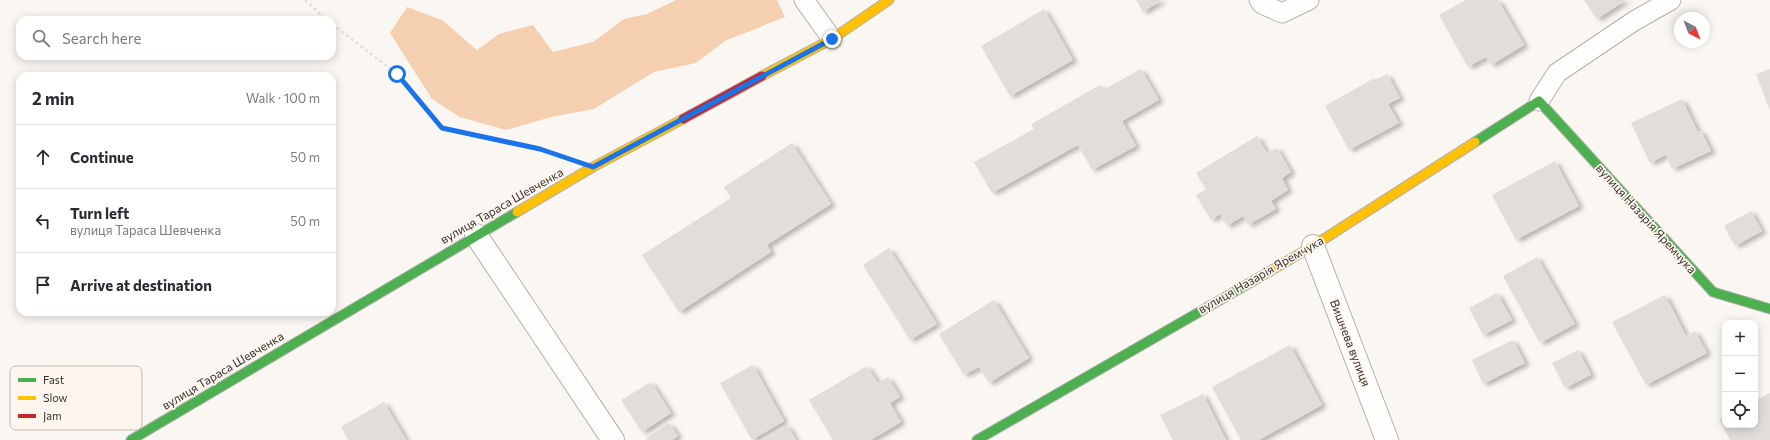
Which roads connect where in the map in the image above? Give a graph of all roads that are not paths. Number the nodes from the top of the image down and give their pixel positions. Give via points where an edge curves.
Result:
1 (804, 0) edge
2 (889, 0) edge
3 (1259, 0) edge
4 (1309, 0) edge
5 (1671, 0) edge
6 (832, 39) junction
7 (1538, 101) junction
8 (476, 235) junction
9 (1313, 246) junction
10 (1770, 310) edge
11 (131, 440) edge
12 (613, 440) edge
13 (977, 440) edge
14 (1386, 440) edge

1 - 6 lane
2 - 6 street, вулиця Тараса Шевченка
3 - 4 lane via 1262,4 1282,12
5 - 7 lane, вулиця Назарія Яремчука via 1634,21 1557,73
6 - 8 street, вулиця Тараса Шевченка via 593,167
7 - 9 street, вулиця Назарія Яремчука
7 - 10 street, вулиця Назарія Яремчука via 1713,292
8 - 11 street, вулиця Тараса Шевченка
8 - 12 street
9 - 13 street, вулиця Назарія Яремчука
9 - 14 street, Вишнева вулиця

